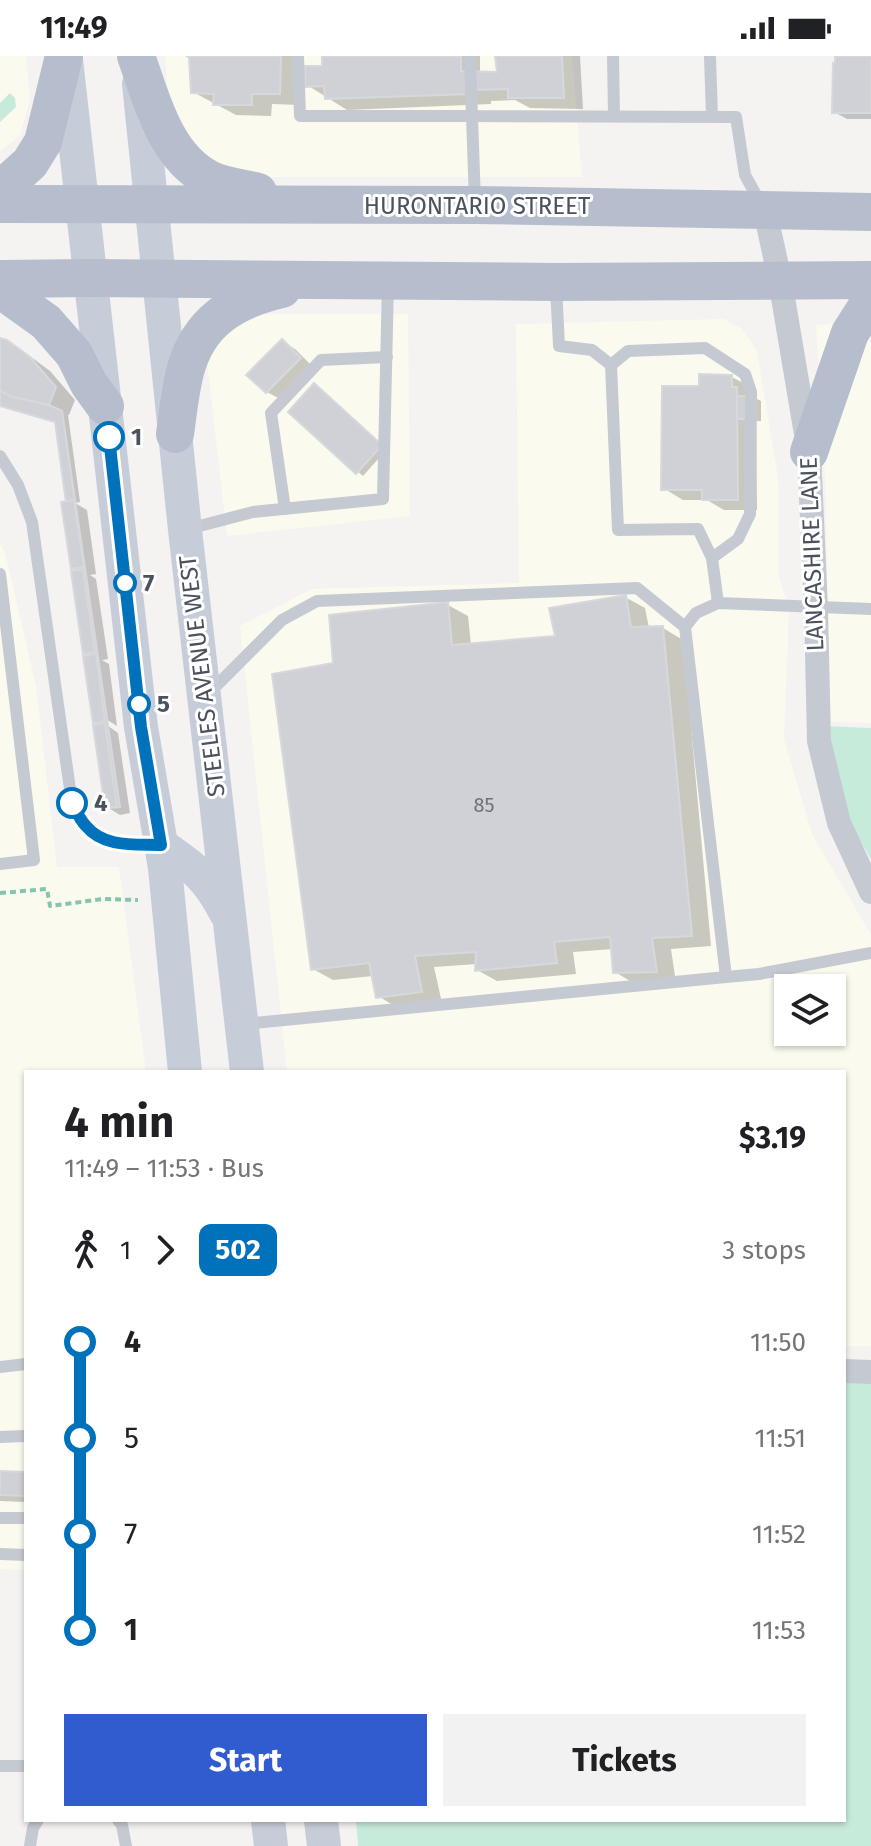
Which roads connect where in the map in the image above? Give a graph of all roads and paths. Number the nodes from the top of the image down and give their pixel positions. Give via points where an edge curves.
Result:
1 (65, 56) edge
2 (136, 56) edge
3 (298, 56) edge
4 (470, 56) edge
5 (613, 56) edge
6 (710, 56) edge
7 (472, 116) junction
8 (614, 116) junction
9 (712, 117) junction
10 (0, 188) edge
11 (0, 204) edge
12 (82, 204) junction
13 (151, 204) junction
14 (307, 205) junction
15 (475, 205) junction
16 (765, 211) junction
17 (871, 212) edge
18 (90, 278) junction
19 (0, 279) edge
20 (159, 279) junction
21 (320, 280) junction
22 (389, 280) junction
23 (780, 280) junction
24 (871, 280) edge
25 (556, 282) junction
26 (0, 289) edge
27 (871, 300) edge
28 (387, 357) junction
29 (611, 365) junction
30 (105, 406) junction
31 (175, 434) junction
32 (809, 452) junction
33 (0, 456) edge
34 (285, 509) junction
35 (185, 530) junction
36 (712, 558) junction
37 (0, 574) edge
38 (718, 603) junction
39 (816, 608) junction
40 (871, 609) edge
41 (685, 627) junction
42 (205, 697) junction
43 (161, 845) junction
44 (0, 864) edge
45 (871, 892) edge
46 (0, 893) edge
47 (138, 900) dead end
48 (230, 921) junction
49 (871, 953) edge
50 (726, 977) junction
51 (242, 1024) junction
52 (185, 1070) edge
53 (247, 1070) edge
54 (24, 1364) edge
55 (0, 1367) edge
56 (846, 1371) edge
57 (871, 1372) edge
58 (24, 1436) edge
59 (0, 1437) edge
60 (0, 1518) edge
61 (24, 1518) edge
62 (0, 1554) edge
63 (24, 1555) edge
64 (0, 1766) edge
65 (24, 1766) edge
66 (37, 1822) edge
67 (120, 1822) edge
68 (268, 1822) edge
69 (321, 1822) edge
70 (30, 1846) edge
71 (126, 1846) edge
72 (271, 1846) edge
73 (324, 1846) edge

1 - 10 main road via 43,142 30,163
1 - 12 main road
2 - 13 main road, STEELES AVENUE WEST
2 - 14 main road via 174,149 192,167 210,180
3 - 7 lane via 300,116
4 - 7 lane
5 - 8 lane
6 - 9 lane
7 - 8 lane
7 - 15 lane
8 - 9 lane
9 - 16 lane via 736,117 745,175
11 - 12 main road, HURONTARIO STREET
12 - 13 main road, HURONTARIO STREET
12 - 18 main road
13 - 14 main road, HURONTARIO STREET
13 - 20 main road, STEELES AVENUE WEST
14 - 15 main road, HURONTARIO STREET
15 - 16 main road, HURONTARIO STREET
16 - 17 main road, HURONTARIO STREET
16 - 23 street, LANCASHIRE LANE
18 - 19 main road
18 - 20 main road
18 - 30 main road
20 - 21 main road
20 - 31 main road, STEELES AVENUE WEST
21 - 22 main road
21 - 31 main road via 257,295 215,318 185,371
22 - 25 main road
22 - 28 lane
23 - 24 main road
23 - 25 main road
23 - 32 street, LANCASHIRE LANE
25 - 29 lane via 559,346 592,350
26 - 30 main road via 46,322 74,354
27 - 32 main road via 850,333
28 - 34 lane via 321,360 271,413
28 - 34 lane via 383,499
29 - 36 lane via 618,530 698,529
29 - 36 lane via 628,351 705,348 745,374 751,392 750,514 738,539
30 - 43 main road via 141,727
31 - 35 main road, STEELES AVENUE WEST
32 - 39 street, LANCASHIRE LANE
33 - 43 lane via 32,522 72,803 100,839
34 - 35 lane
35 - 42 main road, STEELES AVENUE WEST
36 - 38 lane
37 - 44 lane via 34,860
38 - 39 lane
38 - 41 lane via 696,613
39 - 40 lane
39 - 45 street, LANCASHIRE LANE via 819,741 839,823
41 - 42 lane via 637,588 317,601 282,620
41 - 50 lane
42 - 48 main road, STEELES AVENUE WEST
43 - 48 main road via 206,879
43 - 52 main road
46 - 47 path via 47,889 50,906
48 - 51 main road, STEELES AVENUE WEST
49 - 50 lane
50 - 51 lane
51 - 53 main road, STEELES AVENUE WEST
54 - 55 lane
56 - 57 street
58 - 59 lane
60 - 61 lane
62 - 63 lane
64 - 65 lane
66 - 70 lane
67 - 71 lane
68 - 72 main road
69 - 73 main road

